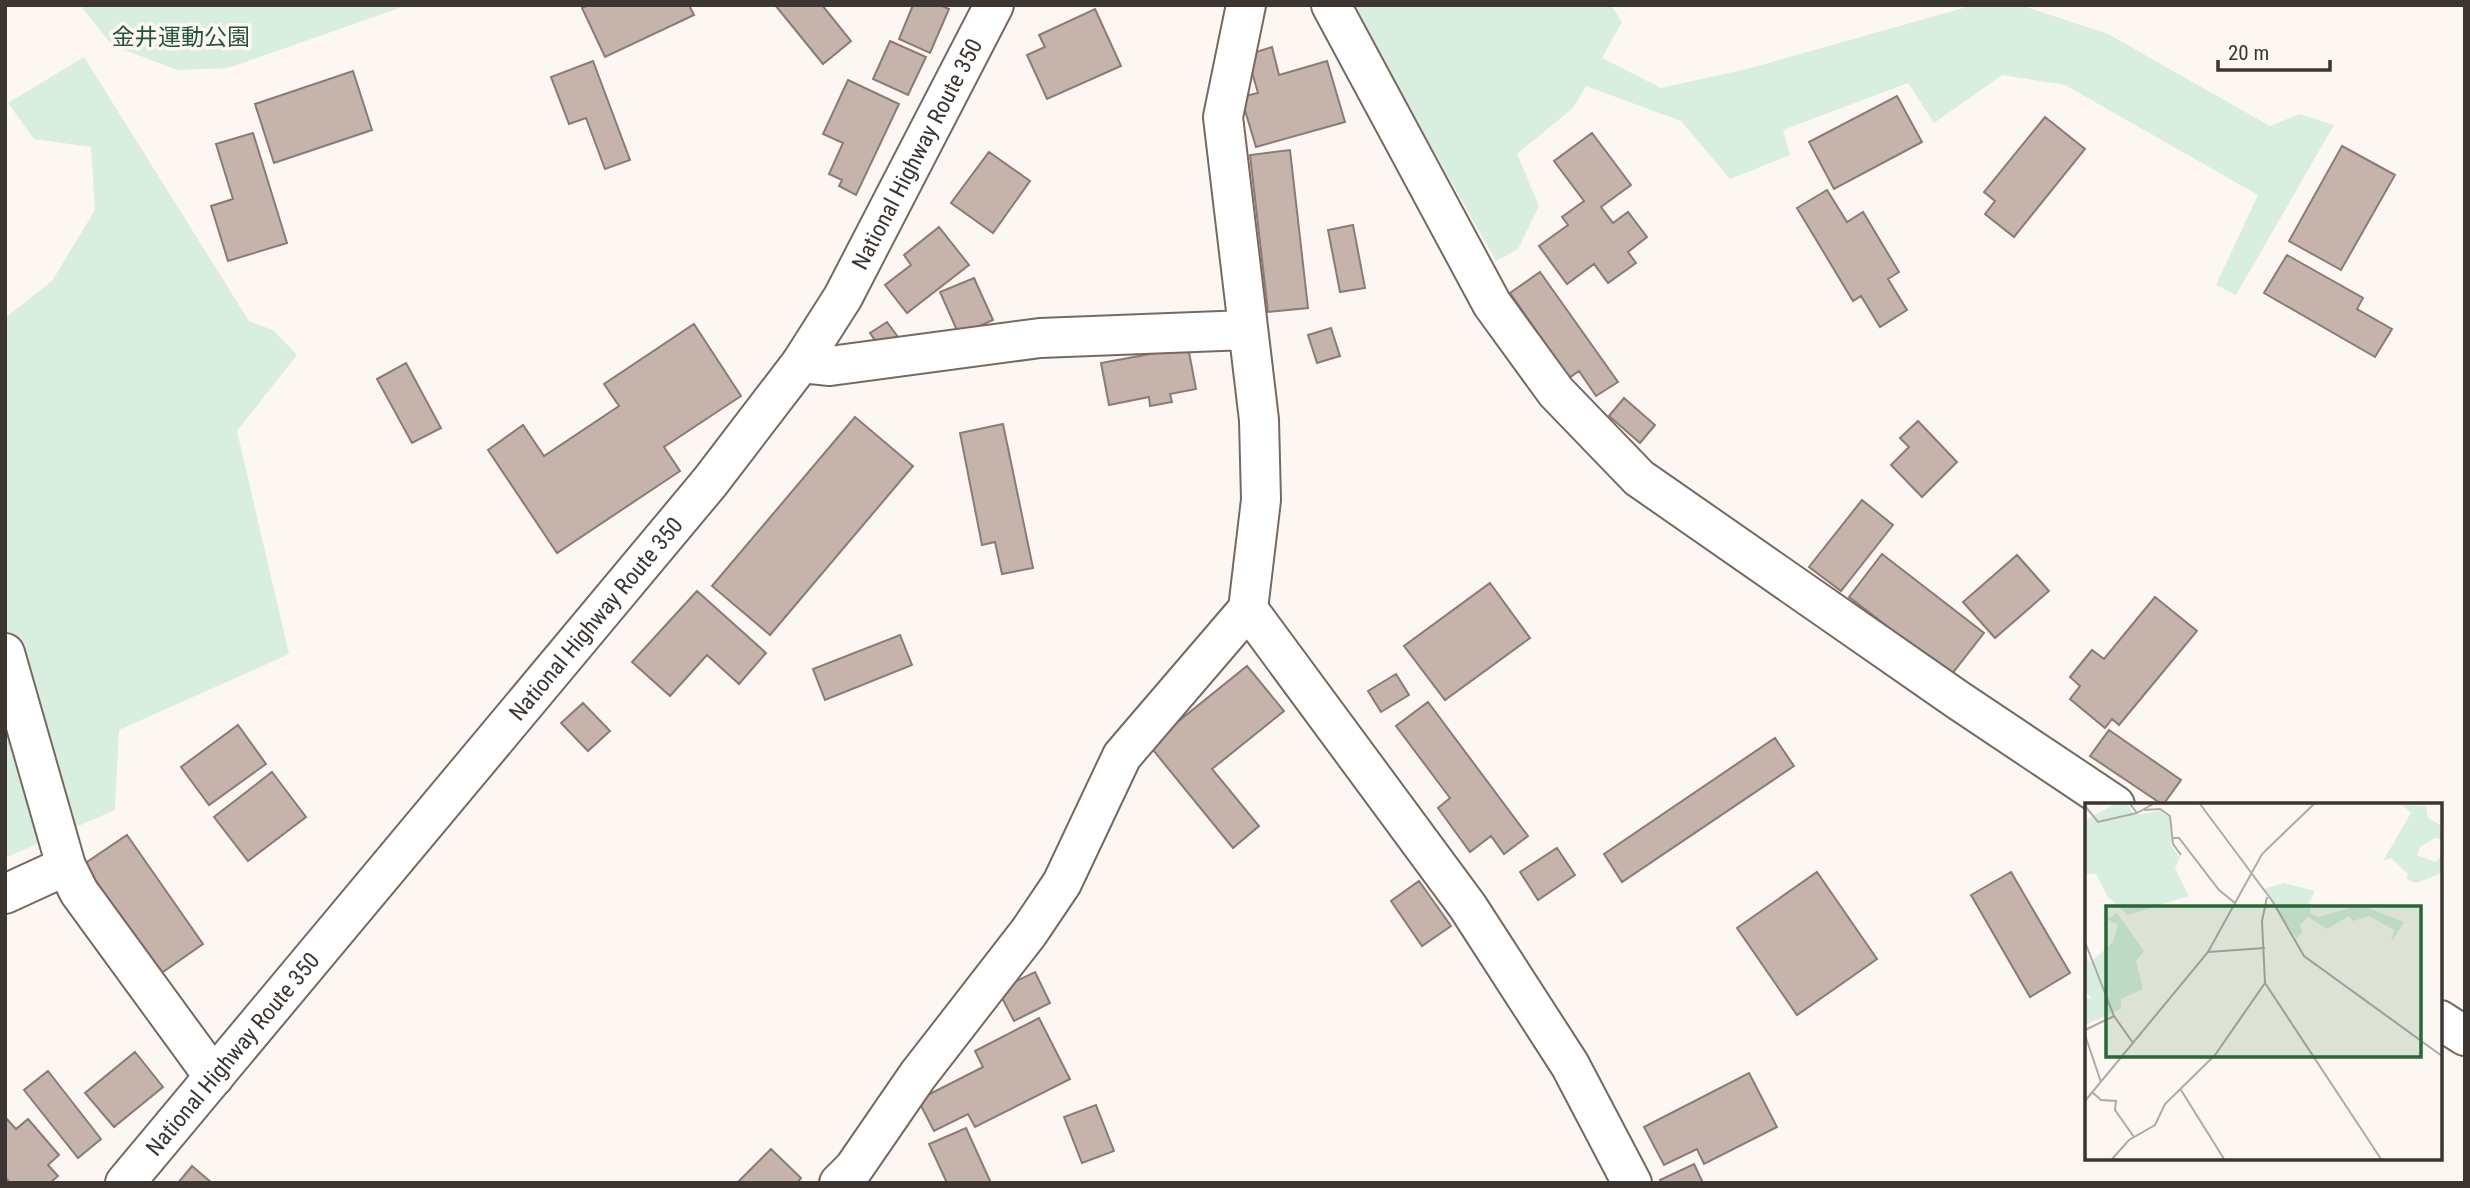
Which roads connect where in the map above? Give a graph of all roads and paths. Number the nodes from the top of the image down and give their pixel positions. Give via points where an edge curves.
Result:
1 (994, 5) edge
2 (1246, 5) edge
3 (1331, 5) edge
4 (1247, 330) junction
5 (801, 363) junction
6 (1248, 608) junction
7 (5, 653) edge
8 (2112, 803) edge
9 (66, 866) junction
10 (5, 894) edge
11 (2442, 1021) edge
12 (2465, 1036) edge
13 (214, 1077) junction
14 (125, 1183) edge
15 (839, 1183) edge
16 (1632, 1183) edge

1 - 5 main road, National Highway Route 350 via 843,298
2 - 4 main road via 1223,117
3 - 8 main road via 1492,304 1556,392 1639,478
4 - 5 main road via 1040,338 830,366
4 - 6 main road via 1259,420 1261,500
5 - 13 main road, National Highway Route 350 via 701,492
6 - 15 main road via 1122,756 1062,883
6 - 16 main road via 1468,907 1570,1065
7 - 9 main road
9 - 10 main road
9 - 13 main road via 79,892
11 - 12 main road
13 - 14 main road, National Highway Route 350

